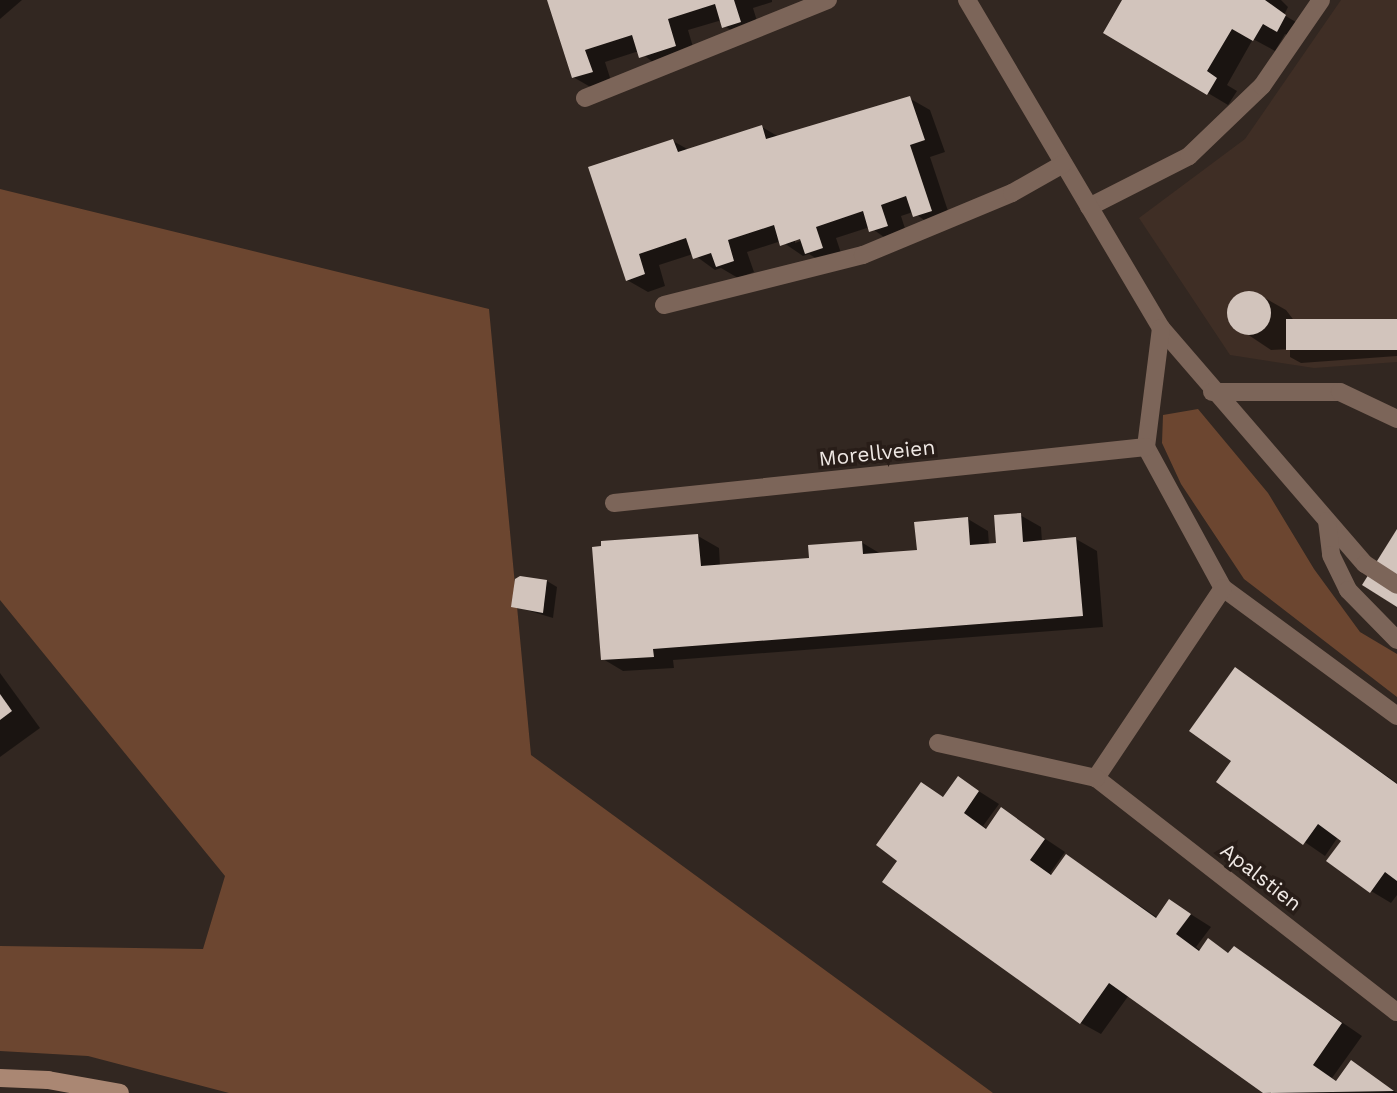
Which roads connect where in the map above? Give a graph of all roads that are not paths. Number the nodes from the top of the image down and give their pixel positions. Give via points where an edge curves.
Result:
1 (828, 0) edge
2 (967, 0) edge
3 (1321, 0) edge
4 (585, 98) dead end
5 (1063, 164) junction
6 (1089, 207) junction
7 (664, 305) dead end
8 (1161, 328) junction
9 (1212, 392) junction
10 (1397, 419) edge
11 (1146, 447) junction
12 (614, 503) dead end
13 (1327, 521) junction
14 (1397, 584) edge
15 (1223, 587) junction
16 (1397, 640) edge
17 (1397, 716) edge
18 (938, 743) dead end
19 (1096, 778) junction
20 (1397, 1012) edge
21 (0, 1078) edge
22 (120, 1093) edge

1 - 4 street
2 - 5 street
3 - 6 street via 1262,86 1189,156
5 - 6 street
5 - 7 street via 1012,193 863,255
6 - 8 street
8 - 9 street
8 - 11 street
9 - 10 street via 1340,392
9 - 13 street
11 - 12 street, Morellveien
11 - 15 street
13 - 14 street via 1365,564
13 - 16 street via 1331,555 1348,590
15 - 17 street
15 - 19 street
18 - 19 street, Apalstien
19 - 20 street, Apalstien
21 - 22 main road via 48,1080

